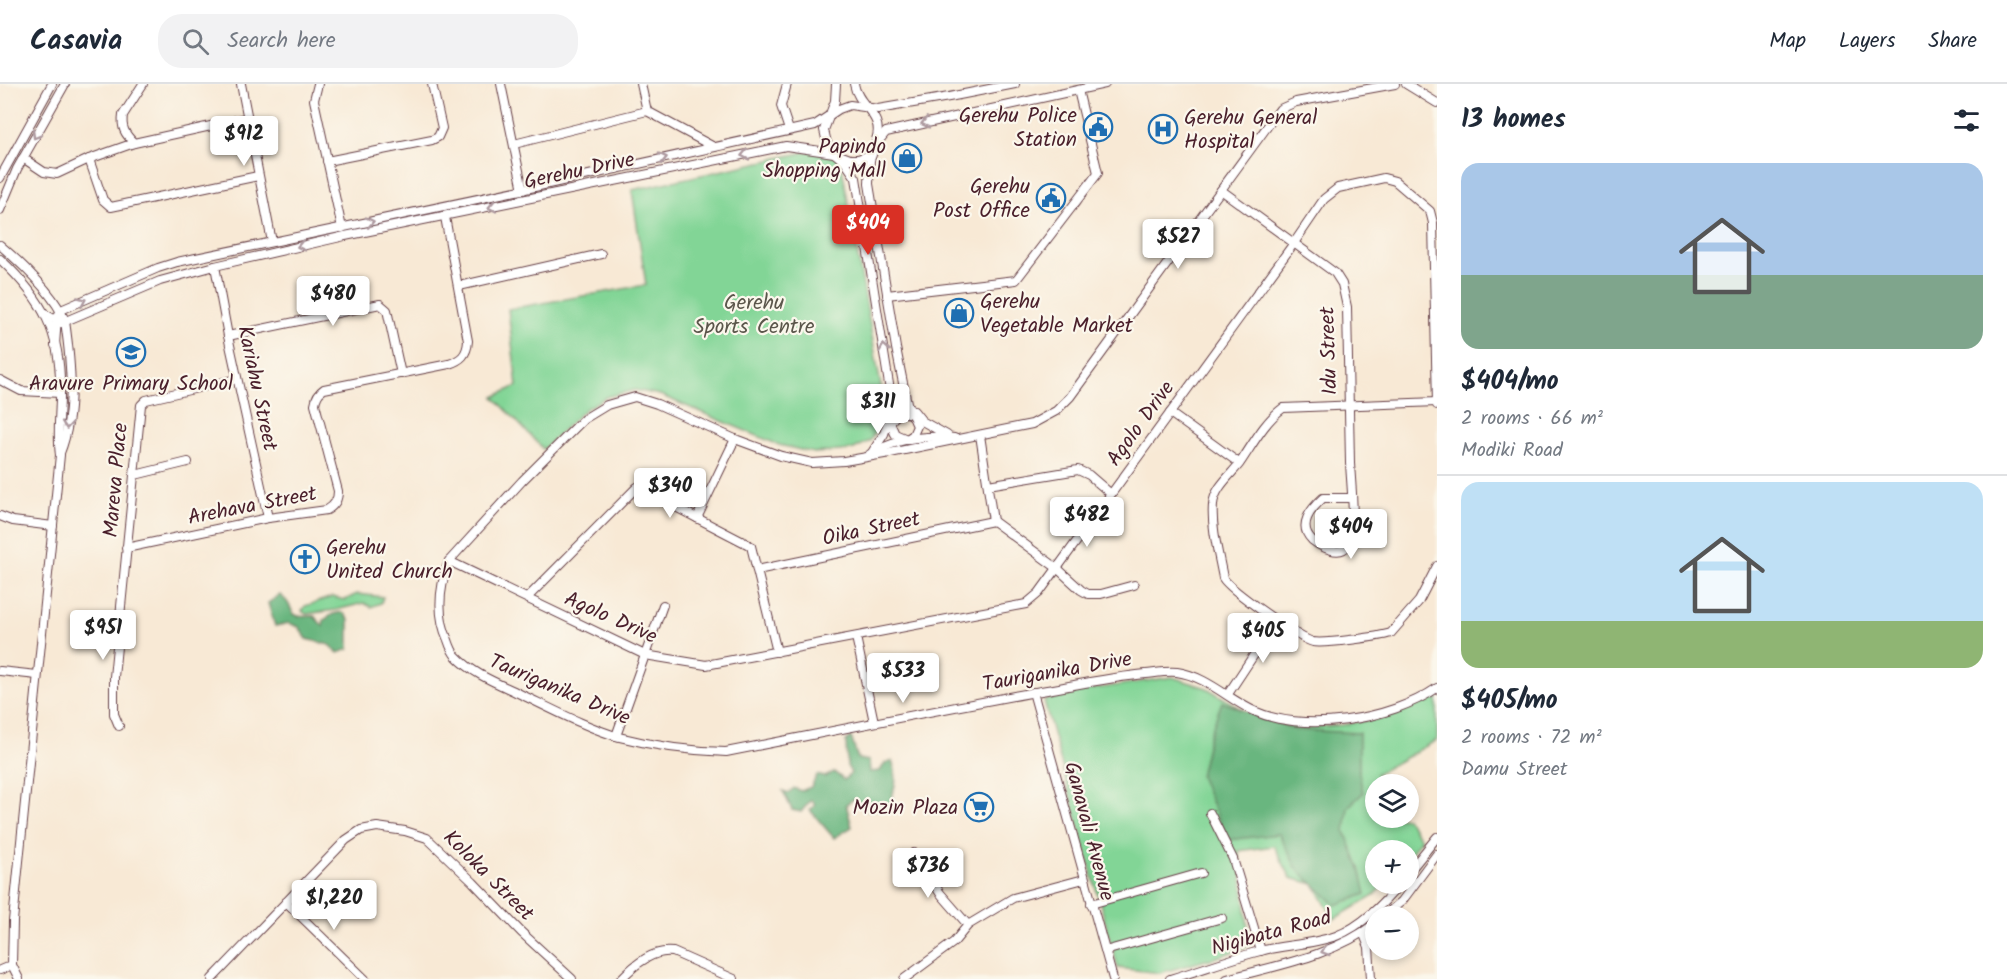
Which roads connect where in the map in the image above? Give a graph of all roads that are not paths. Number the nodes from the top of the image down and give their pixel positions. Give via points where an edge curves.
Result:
1 (52, 84) edge
2 (65, 84) edge
3 (143, 84) edge
4 (241, 84) edge
5 (318, 84) edge
6 (432, 84) edge
7 (501, 84) edge
8 (641, 84) edge
9 (788, 84) edge
10 (836, 84) edge
11 (854, 84) edge
12 (1015, 84) edge
13 (1105, 84) edge
14 (1395, 84) edge
15 (1406, 84) edge
16 (1078, 90) junction
17 (1437, 104) edge
18 (864, 106) junction
19 (647, 111) junction
20 (830, 116) junction
21 (247, 118) junction
22 (789, 130) junction
23 (134, 143) junction
24 (514, 144) junction
25 (712, 146) junction
26 (874, 148) junction
27 (834, 153) junction
28 (23, 158) junction
29 (89, 159) junction
30 (327, 161) junction
31 (258, 176) junction
32 (0, 178) edge
33 (523, 190) junction
34 (1221, 190) junction
35 (0, 210) edge
36 (445, 217) junction
37 (342, 228) junction
38 (272, 242) junction
39 (1294, 243) junction
40 (0, 245) edge
41 (601, 254) dead end
42 (0, 259) edge
43 (215, 266) junction
44 (459, 286) junction
45 (887, 295) junction
46 (61, 310) junction
47 (45, 314) junction
48 (61, 321) junction
49 (228, 336) junction
50 (56, 345) junction
51 (401, 374) junction
52 (237, 379) junction
53 (0, 380) edge
54 (60, 393) junction
55 (907, 403) junction
56 (1437, 403) edge
57 (1348, 405) junction
58 (1170, 413) junction
59 (914, 416) junction
60 (891, 417) junction
61 (980, 435) junction
62 (735, 439) junction
63 (907, 439) junction
64 (958, 439) junction
65 (60, 455) junction
66 (862, 458) junction
67 (188, 462) dead end
68 (1239, 463) junction
69 (135, 475) junction
70 (988, 485) junction
71 (1111, 494) junction
72 (1352, 498) junction
73 (0, 516) edge
74 (268, 518) junction
75 (697, 518) junction
76 (993, 521) junction
77 (52, 526) junction
78 (126, 548) junction
79 (449, 561) junction
80 (1437, 566) edge
81 (1057, 568) junction
82 (757, 570) junction
83 (1134, 585) dead end
84 (527, 598) junction
85 (663, 605) dead end
86 (1277, 620) junction
87 (856, 637) junction
88 (777, 652) junction
89 (645, 655) junction
90 (0, 671) edge
91 (37, 675) junction
92 (1437, 688) edge
93 (1034, 693) junction
94 (1228, 694) junction
95 (874, 722) junction
96 (119, 726) dead end
97 (616, 736) junction
98 (1210, 813) dead end
99 (1437, 837) edge
100 (914, 853) dead end
101 (1437, 854) edge
102 (1419, 859) edge
103 (1201, 873) dead end
104 (1084, 879) junction
105 (1392, 894) edge
106 (286, 902) junction
107 (1091, 904) junction
108 (1396, 906) edge
109 (1222, 918) dead end
110 (968, 925) junction
111 (1363, 932) joint
112 (1105, 951) junction
113 (1261, 951) junction
114 (12, 965) junction
115 (0, 970) edge
116 (19, 979) edge
117 (212, 979) edge
118 (365, 979) edge
119 (572, 979) edge
120 (621, 979) edge
121 (734, 979) edge
122 (904, 979) edge
123 (1113, 979) edge
124 (1170, 979) edge
125 (1227, 979) edge
126 (1371, 979) edge

1 - 32 street
2 -> 28 street
3 - 23 street via 122,121 124,132
4 - 21 street
5 - 30 street via 315,100
6 - 30 street via 442,128 438,137
7 - 24 street
8 - 19 street
9 - 22 street via 781,106
10 - 20 street
11 - 18 street
12 - 18 street, Gerehu Drive via 878,109
13 - 16 street, Gerehu Drive
14 - 34 street, Tauriganika Drive via 1280,109
15 - 17 street
16 -> 26 street, Gerehu Drive via 886,132
16 - 45 street via 1098,173 1016,280
18 - 20 street, Gerehu Drive via 850,105
18 - 26 street via 875,117 879,132
19 - 24 street
19 - 25 street
20 - 22 street, Gerehu Drive via 815,125
20 - 27 street via 824,130
21 - 23 street
21 - 31 street
22 - 25 street, Gerehu Drive
23 - 29 street
24 - 33 street
33 -> 25 street, Gerehu Drive
26 - 27 street, Gerehu Drive via 858,159
26 - 45 street via 869,184
27 -> 36 street, Gerehu Drive via 786,146
60 -> 27 street via 892,403 856,178
28 - 29 street via 50,175
28 - 35 street
29 - 31 street via 103,200 111,207
30 - 37 street
31 - 38 street
37 -> 33 street, Gerehu Drive
34 - 39 street, Idu Street
34 - 61 street, Tauriganika Drive via 1070,398 1032,424
36 -> 43 street, Gerehu Drive
36 - 44 street, Arehava Street
37 - 38 street, Gerehu Drive
46 -> 38 street, Gerehu Drive via 158,268
39 - 56 street, Agolo Drive via 1324,199 1338,188 1384,178 1395,181 1430,210
39 - 57 street, Idu Street via 1335,273 1342,284 1347,307
39 - 58 street, Agolo Drive
40 - 46 street
41 - 44 street
42 - 47 street via 19,277
43 - 48 street, Gerehu Drive via 160,281
43 - 49 street, Kariahu Street
44 - 51 street, Arehava Street via 468,341 463,357
45 - 55 street
46 - 48 street
47 - 48 street
47 - 50 street
48 - 50 street
48 -> 65 street via 70,394 66,439
49 - 51 street via 380,304 387,310
49 - 52 street, Kariahu Street
50 - 54 street
51 - 74 street, Arehava Street via 324,389 317,395 315,405 338,491 336,502 327,510
52 - 69 street, Mareva Place via 143,402
52 - 74 street, Kariahu Street
53 - 54 street via 21,391
54 - 65 street
55 - 59 street
55 - 64 street via 922,420
56 - 57 street
57 - 68 street via 1286,407 1274,415
57 - 72 street, Idu Street
58 - 68 street
58 - 71 street, Agolo Drive
59 - 60 street via 901,413
59 - 63 street via 917,426
60 - 63 street via 895,434
60 - 66 street via 874,451
61 - 64 street, Tauriganika Drive
61 - 70 street
62 - 66 street, Tauriganika Drive via 812,463
62 - 75 street
62 - 79 street, Tauriganika Drive via 635,397 607,405 584,419
63 - 64 street, Tauriganika Drive
63 - 66 street, Tauriganika Drive
64 - 66 street, Tauriganika Drive
65 - 77 street
67 - 69 street
68 - 86 street via 1213,502 1223,578 1230,588
69 - 78 street, Mareva Place
70 - 71 street via 1078,471 1089,474
70 - 76 street
71 - 81 street, Agolo Drive
72 - 72 street via 1323,498 1316,504 1304,523 1313,540 1331,550 1347,547 1352,538
73 - 77 street
74 - 78 street, Arehava Street
75 - 82 street via 751,546
75 - 84 street via 637,487
76 - 81 street
76 - 82 street, Oika Street
77 - 91 street
78 - 96 street, Mareva Place via 114,677 114,714
79 - 84 street, Agolo Drive
79 - 97 street, Tauriganika Drive via 439,611 455,655 489,680
80 - 86 street via 1419,601 1391,633 1318,642
81 - 83 street via 1088,594
81 - 87 street, Agolo Drive via 1026,604
82 - 88 street
84 - 89 street, Agolo Drive
85 - 89 street
86 - 94 street
87 - 88 street, Agolo Drive
87 - 95 street
88 - 89 street, Agolo Drive via 706,665
89 - 97 street
90 - 91 street
91 - 114 street
92 - 94 street, Tauriganika Drive via 1390,710 1337,721 1309,722 1273,717 1250,709
93 - 94 street, Tauriganika Drive via 1129,675 1172,672 1193,677
93 - 95 street, Tauriganika Drive
93 - 104 street, Ganavali Avenue
95 - 97 street, Tauriganika Drive via 726,752 673,749
98 - 113 street via 1233,859
99 - 102 street
100 - 110 street via 940,893
101 - 108 street
103 - 107 street
104 - 107 street, Ganavali Avenue
104 - 110 street via 1013,898
105 - 113 street, Nigibata Road via 1346,932
106 - 117 street, Koloka Street
106 - 118 street
106 - 119 street, Koloka Street via 346,840 361,831 377,827 405,831 428,838
107 - 112 street, Ganavali Avenue
109 - 112 street
110 - 122 street via 954,942
111 -> 125 street, Nigibata Road via 1331,950
111 - 126 street via 1369,947
112 - 123 street, Ganavali Avenue
113 - 124 street, Nigibata Road
114 - 115 street
114 - 116 street
120 - 121 street via 646,958 662,951 673,952

